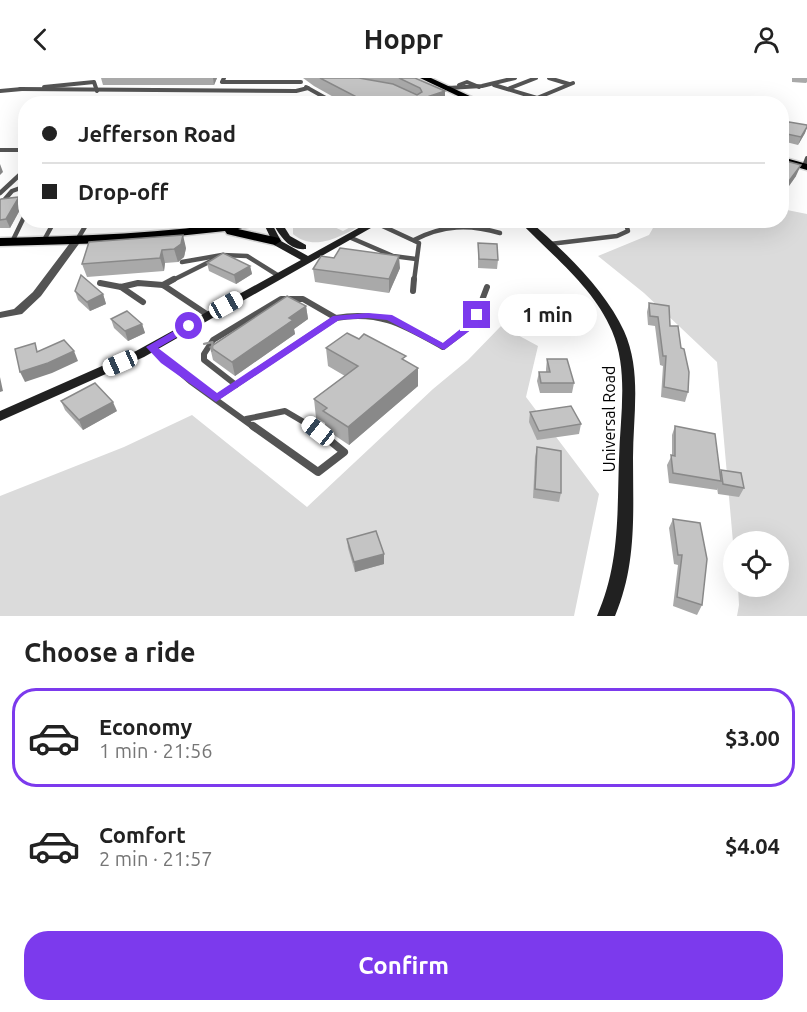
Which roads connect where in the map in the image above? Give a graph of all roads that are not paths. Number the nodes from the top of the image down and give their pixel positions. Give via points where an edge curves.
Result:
1 (224, 78) edge
2 (297, 78) edge
3 (424, 78) edge
4 (515, 78) edge
5 (536, 78) edge
6 (549, 78) edge
7 (301, 82) junction
8 (459, 85) dead end
9 (494, 85) junction
10 (487, 86) junction
11 (479, 87) junction
12 (308, 88) junction
13 (447, 88) junction
14 (20, 89) junction
15 (508, 89) junction
16 (0, 91) edge
17 (97, 91) junction
18 (319, 94) junction
19 (95, 96) edge
20 (312, 96) edge
21 (322, 96) edge
22 (465, 96) edge
23 (476, 96) edge
24 (531, 96) edge
25 (542, 96) edge
26 (0, 150) edge
27 (18, 150) edge
28 (789, 161) edge
29 (806, 163) edge
30 (18, 176) edge
31 (18, 189) edge
32 (0, 193) edge
33 (0, 205) edge
34 (18, 225) edge
35 (51, 228) edge
36 (84, 228) edge
37 (117, 228) edge
38 (223, 228) edge
39 (269, 228) edge
40 (279, 228) edge
41 (366, 228) edge
42 (390, 228) edge
43 (447, 228) edge
44 (480, 228) edge
45 (533, 228) edge
46 (627, 228) edge
47 (204, 231) junction
48 (500, 233) dead end
49 (349, 237) junction
50 (112, 240) junction
51 (414, 240) junction
52 (76, 241) junction
53 (275, 241) junction
54 (6, 242) edge
55 (43, 242) junction
56 (550, 244) junction
57 (222, 255) junction
58 (312, 258) junction
59 (416, 259) junction
60 (182, 262) dead end
61 (279, 276) junction
62 (100, 283) dead end
63 (164, 285) junction
64 (121, 287) junction
65 (487, 287) dead end
66 (413, 291) dead end
67 (143, 302) dead end
68 (0, 315) edge
69 (208, 315) junction
70 (336, 318) junction
71 (151, 347) junction
72 (236, 385) junction
73 (216, 398) junction
74 (0, 416) edge
75 (246, 419) junction
76 (606, 616) edge

1 - 7 lane via 222,82
2 - 7 lane
3 - 13 main road
4 - 9 lane
5 - 15 lane
6 - 25 lane via 571,83
7 - 12 lane
8 - 11 lane via 467,82
9 - 10 lane
9 - 15 lane
10 - 11 lane
10 - 23 lane via 474,91
11 - 13 lane
12 - 17 lane via 296,92
12 - 18 lane
13 - 22 main road
14 - 16 lane
14 - 17 lane
14 - 17 lane via 94,82
15 - 24 lane
17 - 19 lane
18 - 20 lane
18 - 21 lane
26 - 27 lane
28 - 29 main road
30 - 32 lane
31 - 33 lane
34 - 54 lane
35 - 55 lane
36 - 52 lane
37 - 50 lane
38 - 47 main road
39 - 53 street
40 - 58 street
41 - 49 street
42 - 51 lane
43 - 51 lane
44 - 48 lane
45 - 56 street, Universal Road
46 - 56 lane via 617,237
47 - 50 main road
47 - 53 main road via 245,233
49 - 58 street
49 - 59 lane via 393,256
50 - 52 main road
51 - 59 lane via 419,243
52 - 55 main road
52 - 68 street via 37,294 18,312
53 - 58 street
54 - 55 main road
56 - 76 street, Universal Road via 607,311 625,348 626,516 621,572
57 - 60 lane
57 - 61 lane via 247,256
57 - 63 lane
58 - 61 street
59 - 66 lane
61 - 69 street
62 - 64 lane
63 - 64 lane via 138,282
63 - 69 lane
64 - 67 lane
65 - 70 lane via 473,324 444,347 389,317
69 - 71 street
70 - 72 lane
72 -> 70 lane via 204,360 213,340 286,297 303,299
71 - 73 lane
71 - 74 street
72 - 73 lane
73 - 75 lane
75 - 75 lane via 318,472 344,452 304,420 285,411

